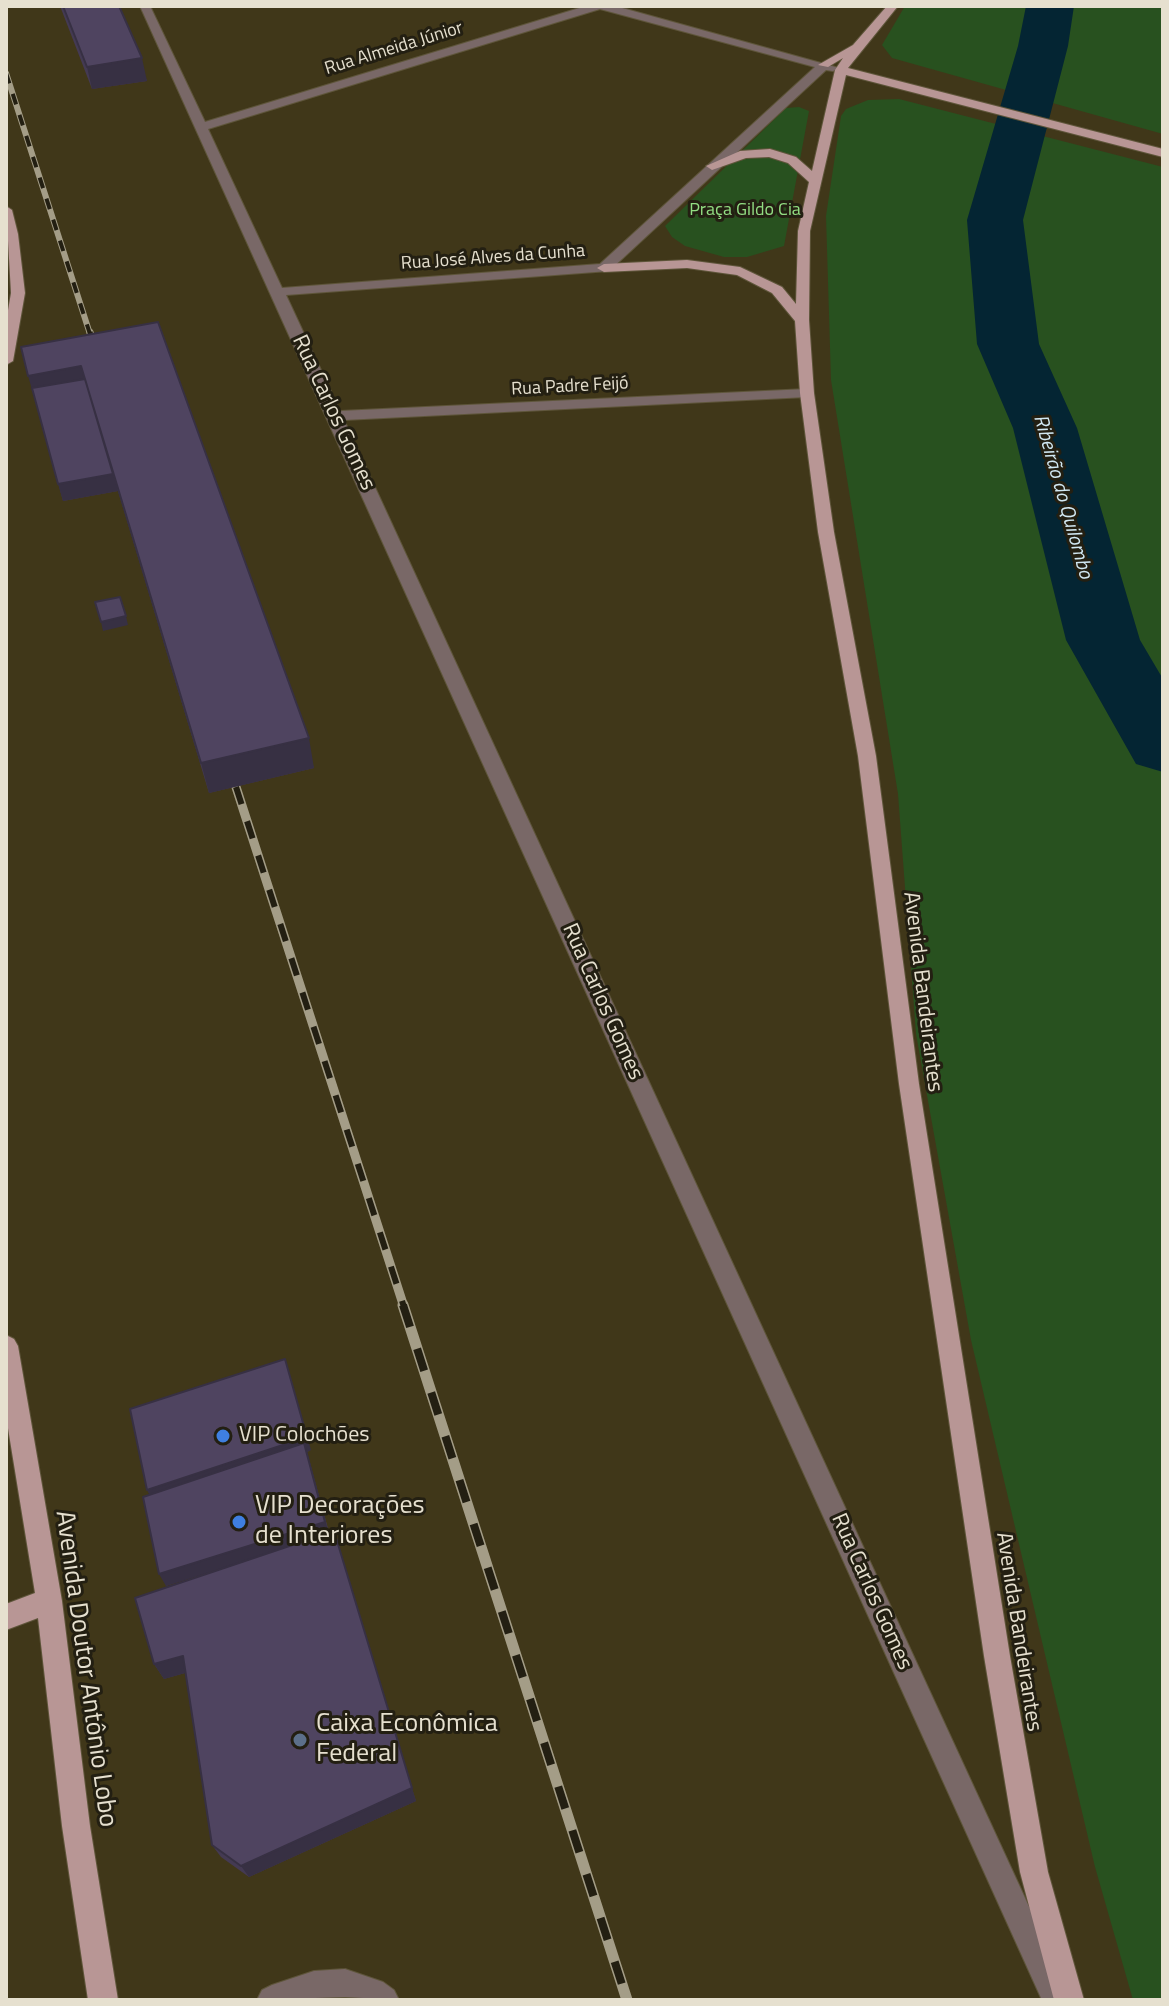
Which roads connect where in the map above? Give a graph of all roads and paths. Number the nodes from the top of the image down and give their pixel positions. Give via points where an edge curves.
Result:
1 (145, 6) edge
2 (597, 6) edge
3 (603, 6) edge
4 (893, 6) edge
5 (859, 44) junction
6 (832, 68) junction
7 (201, 127) junction
8 (1163, 153) edge
9 (712, 166) junction
10 (815, 181) junction
11 (6, 210) edge
12 (604, 268) junction
13 (278, 292) junction
14 (802, 320) junction
15 (6, 361) edge
16 (807, 393) junction
17 (335, 416) junction
18 (6, 1346) edge
19 (14, 1451) edge
20 (49, 1601) junction
21 (6, 1617) edge
22 (106, 1993) edge
23 (272, 2000) edge
24 (384, 2000) edge
25 (1057, 2000) edge
26 (1069, 2000) edge

1 - 7 street, Rua Carlos Gomes
2 - 7 street, Rua Almeida Júnior
3 - 6 street
4 - 5 main road, Avenida Bandeirantes
5 - 6 main road
5 - 6 main road, Avenida Bandeirantes
6 - 8 main road
6 - 9 street, Rua José Alves da Cunha
6 - 10 main road, Avenida Bandeirantes
7 - 13 street, Rua Carlos Gomes
9 - 10 main road via 744,154 770,153 792,160
9 - 12 street, Rua José Alves da Cunha
10 - 14 main road, Avenida Bandeirantes via 804,231
11 - 15 main road via 18,293
12 - 13 street, Rua José Alves da Cunha
12 - 14 main road via 687,264 740,271 777,290
13 - 17 street, Rua Carlos Gomes
14 - 16 main road, Avenida Bandeirantes
16 - 17 street, Rua Padre Feijó
16 - 26 main road, Avenida Bandeirantes via 867,756 909,1084 997,1656 1034,1872
17 - 25 street, Rua Carlos Gomes
18 - 19 main road, Avenida Doutor Antônio Lobo
19 - 20 main road, Avenida Doutor Antônio Lobo
20 - 21 main road
20 - 22 main road, Avenida Doutor Antônio Lobo via 76,1826
23 - 24 street via 314,1985 345,1983

